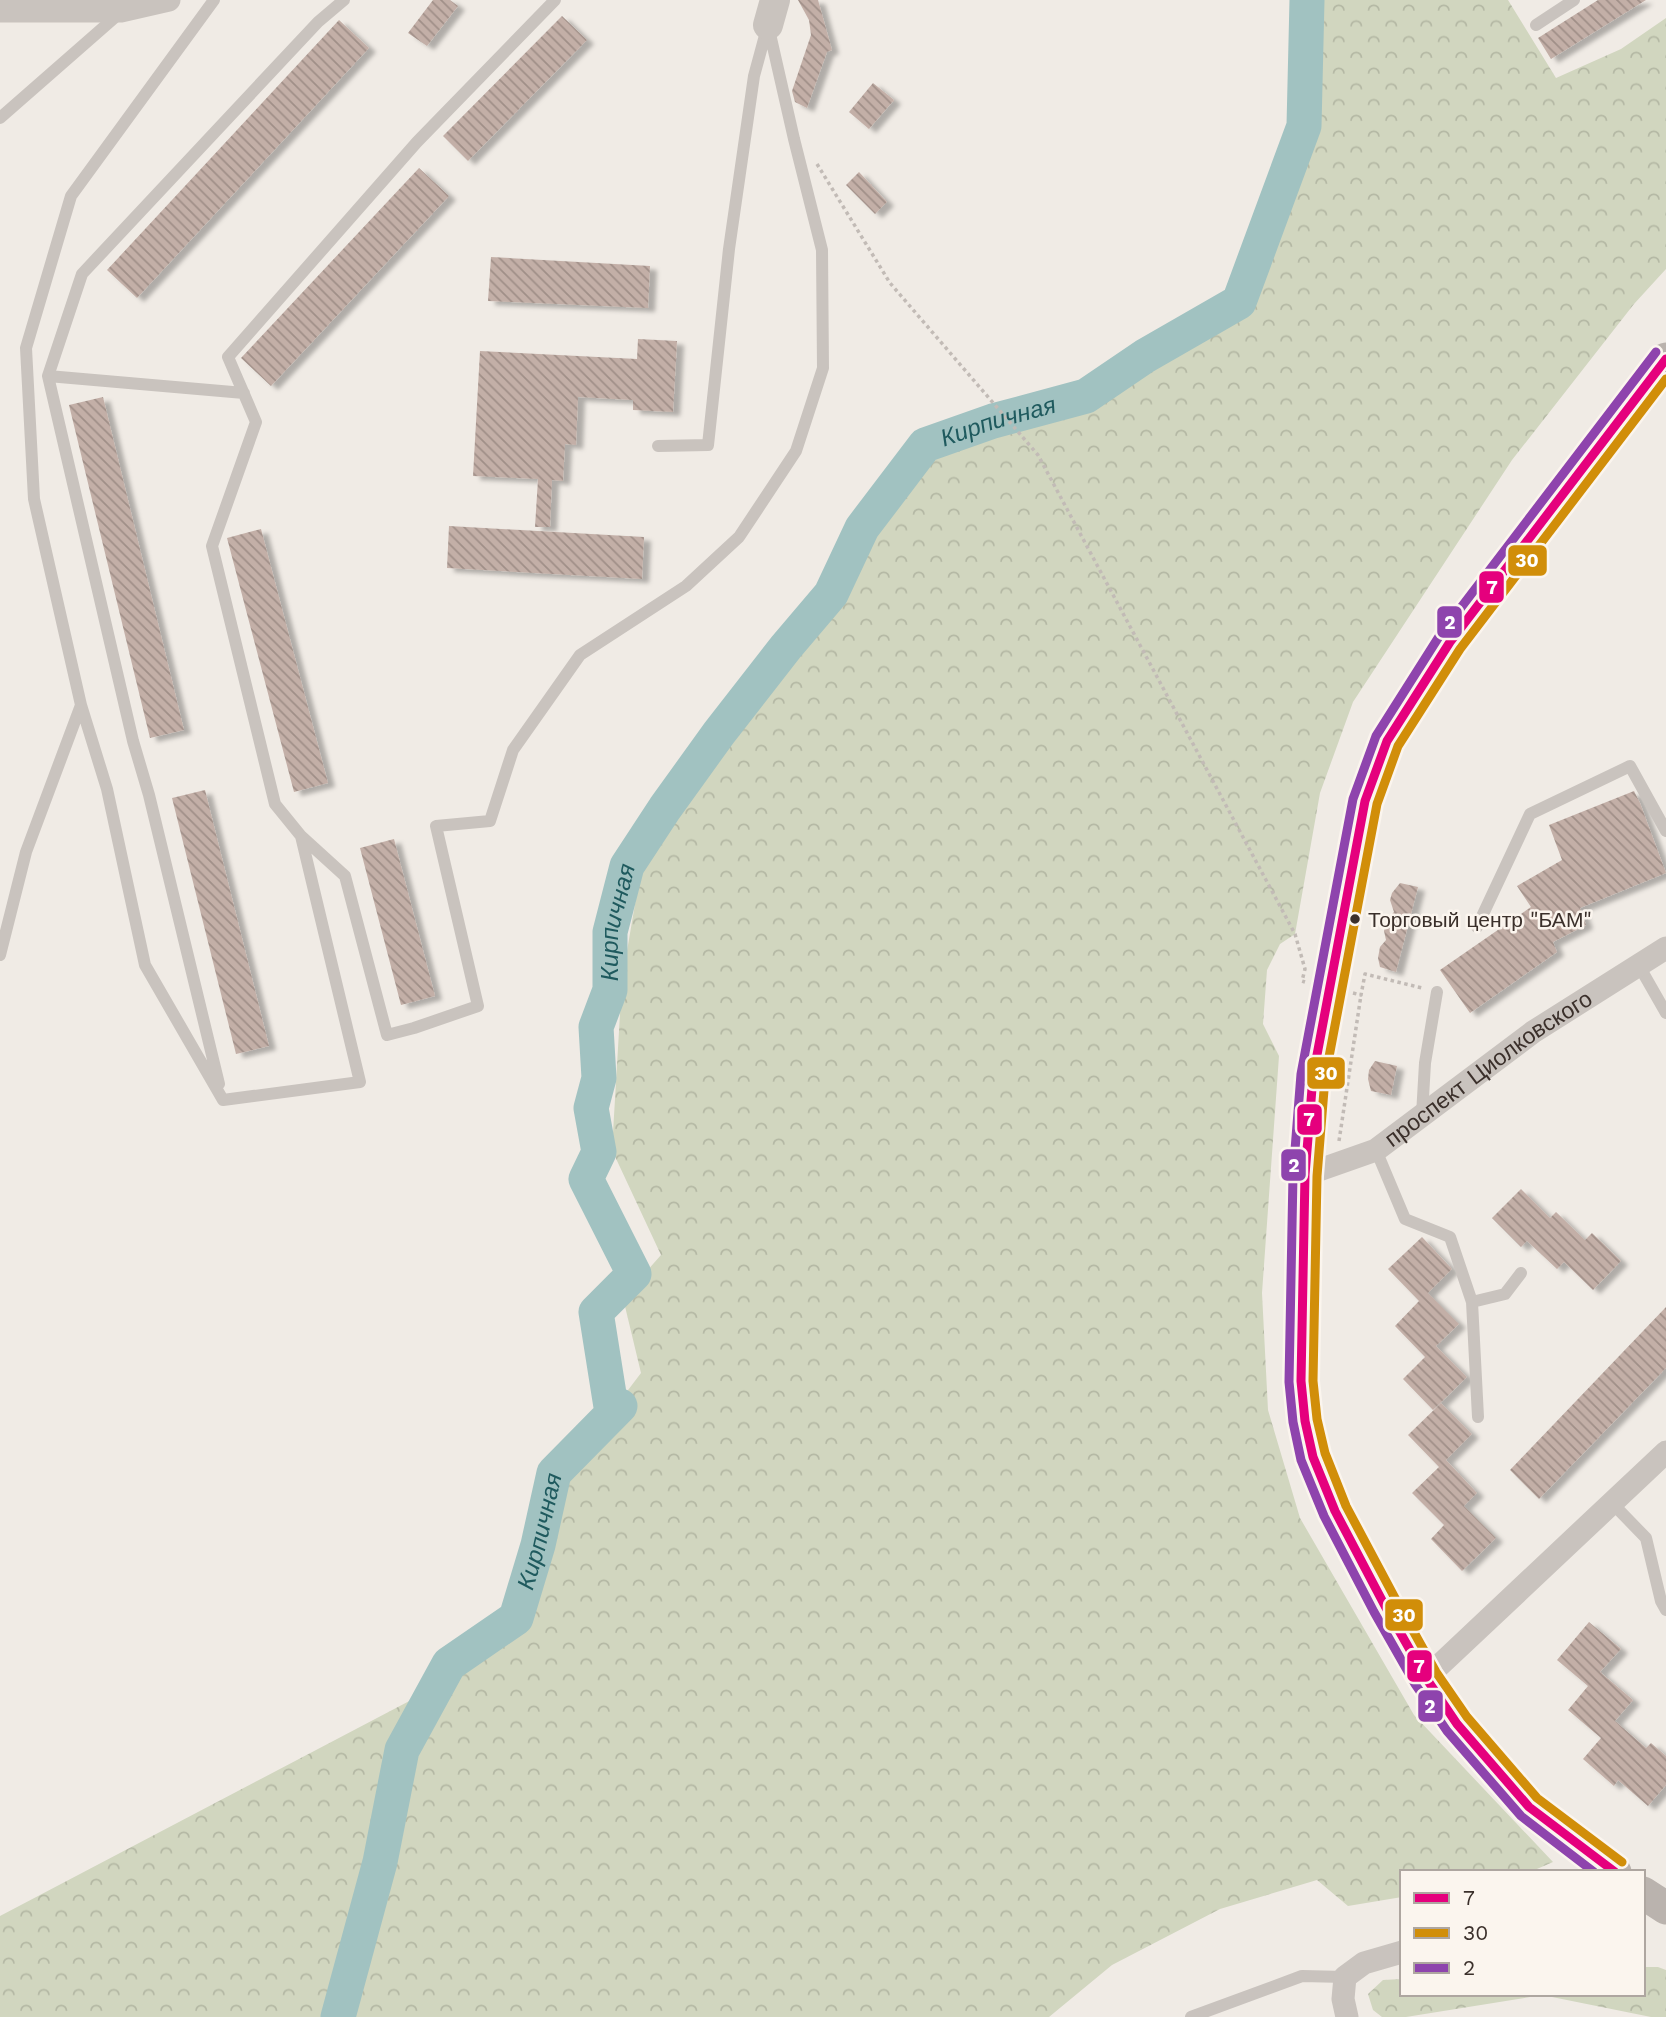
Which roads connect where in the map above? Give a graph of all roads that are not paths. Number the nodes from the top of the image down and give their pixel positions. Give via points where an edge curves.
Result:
1 (169, 0) edge
2 (214, 0) edge
3 (344, 0) edge
4 (555, 0) edge
5 (1574, 0) edge
6 (121, 11) junction
7 (0, 12) edge
8 (772, 12) edge
9 (1536, 25) dead end
10 (0, 118) edge
11 (1666, 359) edge
12 (48, 376) junction
13 (244, 393) junction
14 (659, 446) dead end
15 (81, 705) junction
16 (1666, 831) edge
17 (301, 836) junction
18 (1477, 927) dead end
19 (1666, 948) edge
20 (0, 955) edge
21 (1638, 964) junction
22 (1437, 992) road end
23 (1666, 1013) edge
24 (223, 1100) junction
25 (1422, 1116) junction
26 (1376, 1150) junction
27 (1320, 1170) junction
28 (1521, 1273) dead end
29 (1472, 1301) junction
30 (1478, 1418) dead end
31 (1666, 1452) edge
32 (1612, 1503) junction
33 (1666, 1610) edge
34 (1426, 1678) junction
35 (1612, 1870) edge
36 (1400, 1953) edge
37 (1345, 1977) junction
38 (1191, 2017) edge
39 (1347, 2017) edge

1 - 6 street
2 - 15 lane via 71,196 26,348 34,499
3 - 12 lane via 318,22 82,274
4 - 13 lane via 417,142 228,357
5 - 9 lane
6 - 7 street
6 - 10 lane
8 - 14 lane via 754,76 708,445
8 - 17 lane via 794,139 822,250 823,368 796,451 739,537 687,586 580,655 513,750 491,821 436,826 478,1006 387,1035 345,876
11 - 27 main road via 1450,642 1387,741 1365,802 1314,1076
12 - 13 lane
12 - 24 lane via 132,741
13 - 17 lane via 256,422 212,546 275,804
15 - 20 lane via 26,852
15 - 24 lane via 107,789 145,965
16 - 18 lane via 1630,766 1531,814
17 - 24 lane via 360,1082
19 - 21 street, проспект Циолковского
21 - 23 lane
21 - 25 street, проспект Циолковского via 1533,1032
22 - 25 lane
25 - 26 street, проспект Циолковского
26 - 27 street, проспект Циолковского
26 - 29 lane via 1405,1219 1450,1237
27 - 34 main road via 1301,1381 1305,1421 1335,1511
28 - 29 lane via 1505,1294
29 - 30 lane
31 - 32 street
32 - 33 lane via 1646,1538
32 - 34 street
34 - 35 main road via 1457,1724 1529,1807
36 - 37 street via 1364,1963
37 - 38 lane via 1302,1976
37 - 39 street

